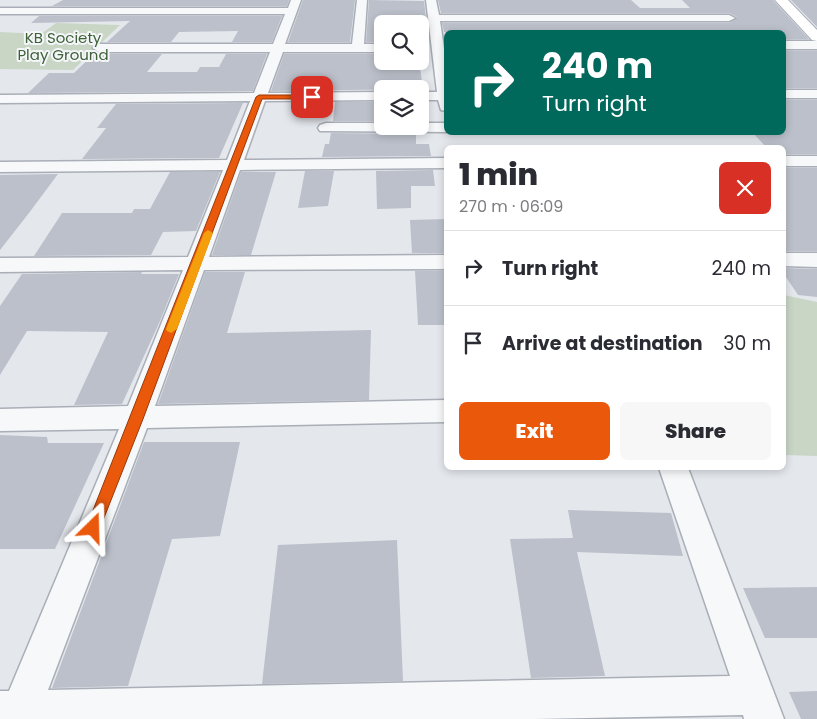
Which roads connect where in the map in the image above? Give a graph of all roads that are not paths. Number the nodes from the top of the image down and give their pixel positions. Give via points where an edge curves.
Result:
1 (88, 0) edge
2 (165, 0) edge
3 (362, 0) edge
4 (431, 0) edge
5 (781, 0) edge
6 (293, 6) edge
7 (576, 6) dead end
8 (74, 11) junction
9 (155, 11) junction
10 (173, 11) junction
11 (0, 12) edge
12 (588, 17) junction
13 (434, 18) junction
14 (730, 18) dead end
15 (160, 24) dead end
16 (600, 30) edge
17 (817, 37) edge
18 (786, 45) edge
19 (817, 45) edge
20 (438, 47) edge
21 (99, 48) dead end
22 (278, 48) junction
23 (358, 48) junction
24 (374, 48) edge
25 (444, 87) edge
26 (786, 94) edge
27 (817, 94) edge
28 (374, 96) edge
29 (259, 97) junction
30 (429, 97) edge
31 (0, 99) edge
32 (444, 100) edge
33 (326, 128) dead end
34 (444, 134) edge
35 (786, 161) edge
36 (817, 161) edge
37 (444, 162) edge
38 (234, 166) junction
39 (0, 167) edge
40 (786, 260) edge
41 (817, 260) edge
42 (444, 262) edge
43 (197, 263) junction
44 (0, 265) edge
45 (444, 411) edge
46 (137, 419) junction
47 (0, 420) edge
48 (675, 470) edge
49 (760, 707) edge
50 (12, 713) edge

1 - 8 street
2 - 9 street
3 - 23 street
4 - 13 street
5 - 17 main road
6 - 10 street
6 - 22 street
7 - 12 street
8 - 9 street
8 - 11 street
9 - 10 street
10 - 15 street
12 - 13 street
12 - 14 street
12 - 16 street
13 - 20 street
18 - 19 street
20 - 25 street
21 - 22 street
22 - 23 street
22 - 29 street
23 - 24 street
26 - 27 street
28 - 29 street
29 - 31 street
29 - 38 street
30 - 32 street
33 - 34 street
35 - 36 street
37 - 38 street
38 - 39 street
38 - 43 street
40 - 41 street
42 - 43 street
43 - 44 street
43 - 46 street
45 - 46 street
46 - 47 street
46 - 50 street
48 - 49 street
49 - 50 street

